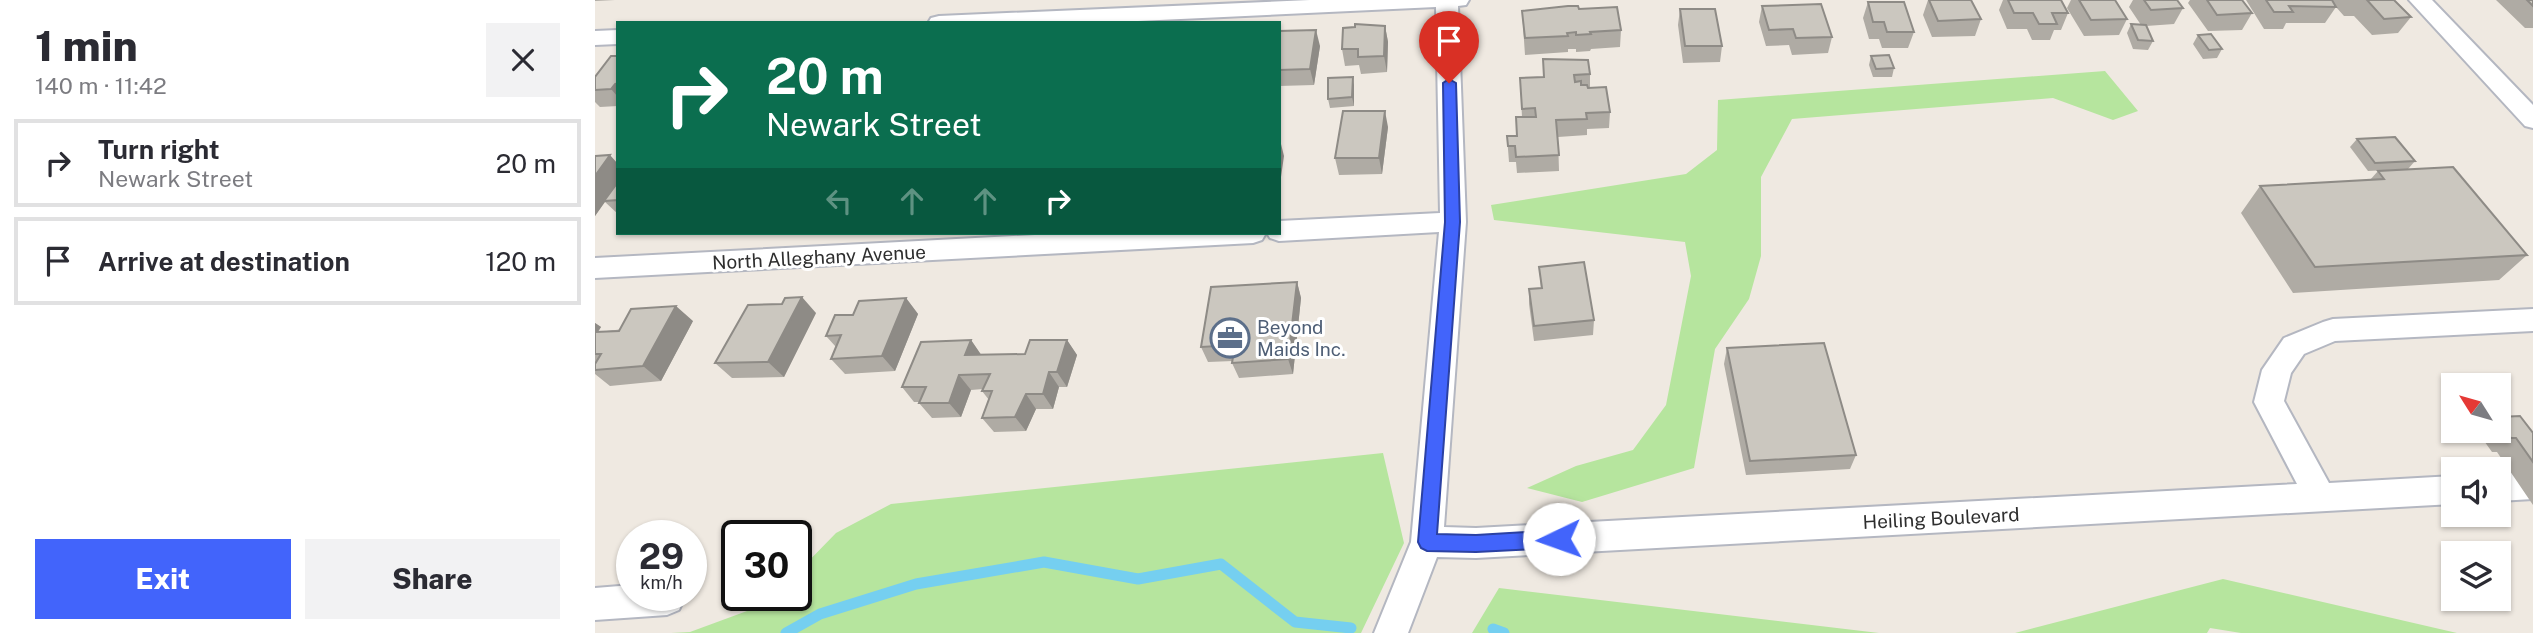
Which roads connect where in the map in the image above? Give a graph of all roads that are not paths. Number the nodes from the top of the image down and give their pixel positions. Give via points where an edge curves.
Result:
1 (1447, 0) edge
2 (1458, 0) edge
3 (2420, 0) edge
4 (983, 21) edge
5 (616, 37) edge
6 (595, 38) edge
7 (2533, 120) edge
8 (1453, 222) junction
9 (1281, 231) edge
10 (1215, 235) edge
11 (595, 268) edge
12 (2533, 320) edge
13 (2533, 485) edge
14 (2511, 486) edge
15 (2441, 490) edge
16 (2321, 498) junction
17 (1427, 542) junction
18 (616, 603) edge
19 (595, 604) edge
20 (1391, 633) edge

1 - 2 street
1 - 4 street
1 - 8 street
3 - 7 street
5 - 6 street
8 - 9 street
8 - 17 street
10 - 11 street, North Alleghany Avenue
12 - 16 street via 2333,330 2294,346 2277,370 2269,402
13 - 14 street
15 - 16 street, Heiling Boulevard
16 - 17 street, Heiling Boulevard via 1476,544
17 - 20 street
18 - 19 street

